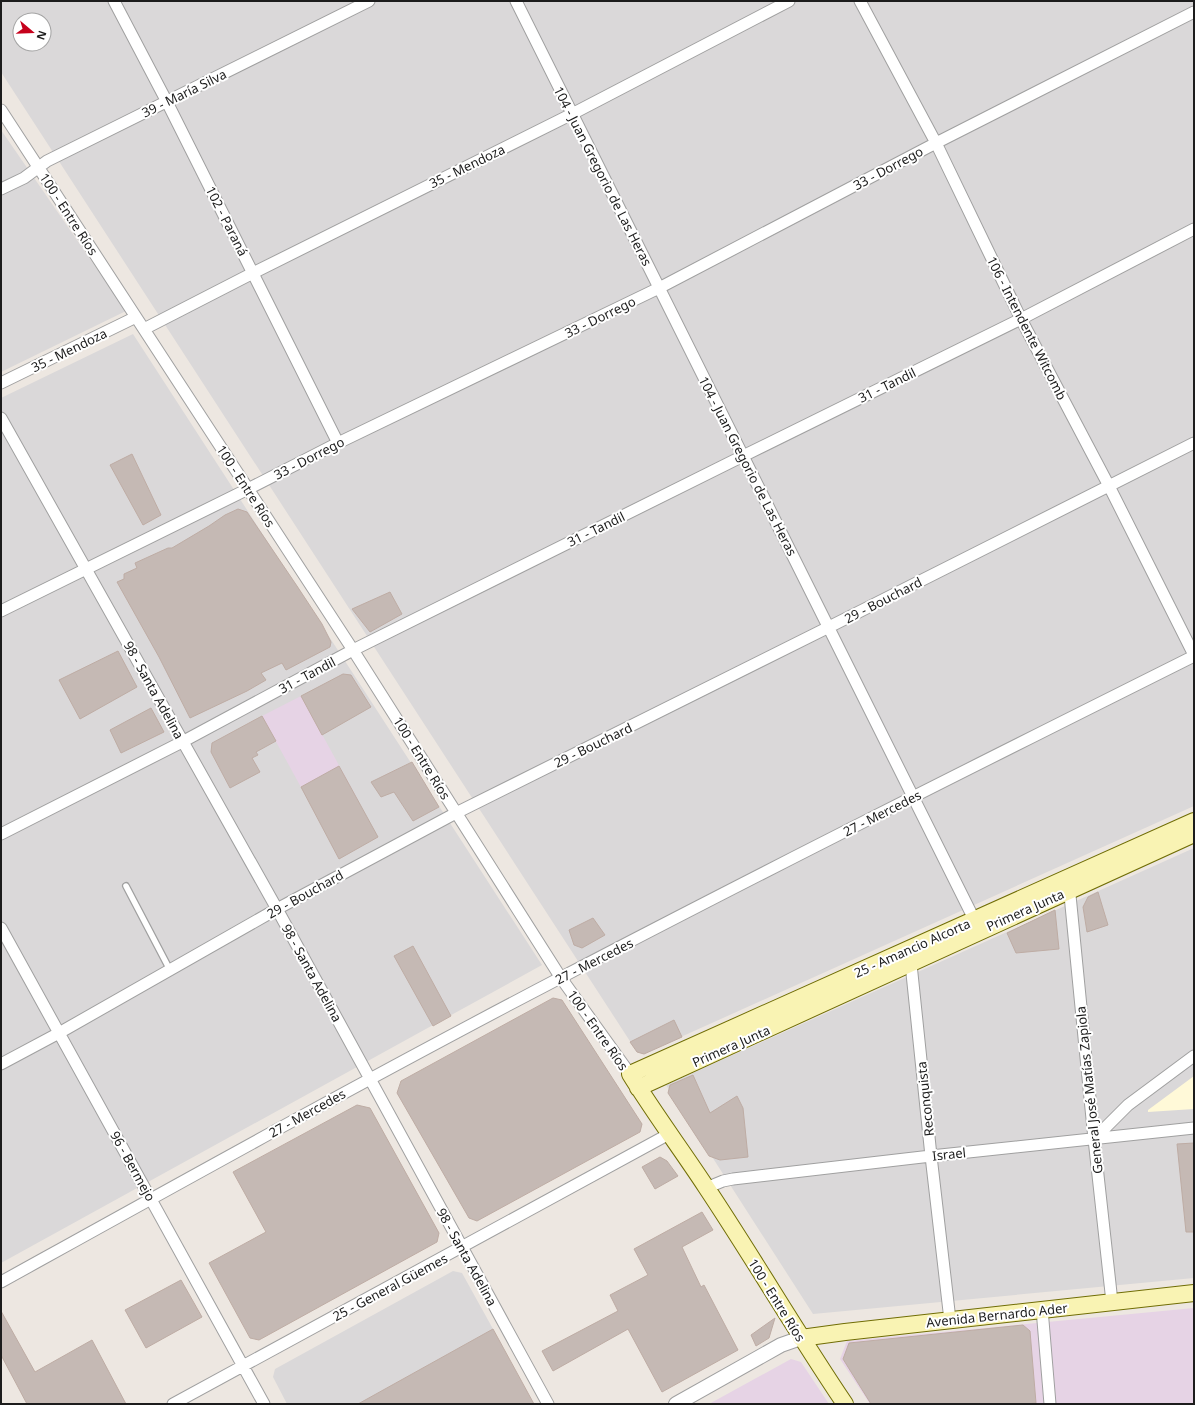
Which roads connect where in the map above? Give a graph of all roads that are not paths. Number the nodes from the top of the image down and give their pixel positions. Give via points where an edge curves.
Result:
1 (114, 1) edge
2 (369, 1) edge
3 (516, 1) edge
4 (789, 1) edge
5 (860, 1) edge
6 (1194, 12) edge
7 (167, 102) junction
8 (1, 110) edge
9 (572, 114) junction
10 (936, 143) junction
11 (38, 167) junction
12 (1, 189) edge
13 (1194, 229) edge
14 (253, 273) junction
15 (659, 288) junction
16 (136, 317) junction
17 (1022, 319) junction
18 (144, 329) junction
19 (1, 383) edge
20 (1, 418) edge
21 (1194, 442) edge
22 (338, 443) junction
23 (743, 456) junction
24 (1109, 486) junction
25 (248, 490) junction
26 (86, 568) junction
27 (1, 611) edge
28 (829, 627) junction
29 (353, 650) junction
30 (1194, 655) edge
31 (182, 742) junction
32 (914, 797) junction
33 (456, 813) junction
34 (1194, 821) edge
35 (1, 834) edge
36 (1194, 834) edge
37 (1069, 884) junction
38 (126, 886) dead end
39 (278, 909) junction
40 (977, 925) junction
41 (1, 928) edge
42 (909, 957) junction
43 (170, 970) junction
44 (561, 978) junction
45 (59, 1033) junction
46 (1194, 1056) edge
47 (1, 1064) edge
48 (630, 1074) junction
49 (370, 1079) junction
50 (638, 1088) junction
51 (1194, 1128) edge
52 (669, 1134) junction
53 (1094, 1139) junction
54 (931, 1156) junction
55 (706, 1188) junction
56 (151, 1199) junction
57 (462, 1248) junction
58 (1, 1282) edge
59 (1194, 1293) edge
60 (1112, 1302) junction
61 (1042, 1310) junction
62 (950, 1320) junction
63 (801, 1338) junction
64 (243, 1366) junction
65 (174, 1404) edge
66 (264, 1404) edge
67 (548, 1404) edge
68 (676, 1404) edge
69 (845, 1404) edge
70 (1050, 1404) edge

1 - 7 street, 102 - Paraná
2 - 7 street, 39 - María Silva
3 - 9 street, 104 - Juan Gregorio de Las Heras
4 - 9 street, 35 - Mendoza
5 - 10 street, 106 - Intendente Witcomb
6 - 10 street, 33 - Dorrego
7 - 11 street, 39 - María Silva
7 - 14 street, 102 - Paraná
8 - 11 street, 100 - Entre Ríos
9 - 14 street, 35 - Mendoza
9 - 15 street, 104 - Juan Gregorio de Las Heras
10 - 15 street, 33 - Dorrego
10 - 17 street, 106 - Intendente Witcomb
11 - 12 street, 39 - María Silva via 24,178
11 - 16 street, 100 - Entre Ríos
13 - 17 street, 31 - Tandil
14 - 18 street, 35 - Mendoza
14 - 22 street, 102 - Paraná
15 - 22 street, 33 - Dorrego
15 - 23 street, 104 - Juan Gregorio de Las Heras
16 - 18 street, 100 - Entre Ríos
16 - 19 street, 35 - Mendoza
17 - 23 street, 31 - Tandil
17 - 24 street, 106 - Intendente Witcomb
18 - 25 street, 100 - Entre Ríos
20 - 26 street, 98 - Santa Adelina
21 - 24 street, 29 - Bouchard
22 - 25 street, 33 - Dorrego
23 - 28 street, 104 - Juan Gregorio de Las Heras
23 - 29 street, 31 - Tandil
24 - 28 street, 29 - Bouchard
24 - 30 street, 106 - Intendente Witcomb
25 - 26 street, 33 - Dorrego
25 - 29 street, 100 - Entre Ríos
26 - 27 street, 33 - Dorrego
26 - 31 street, 98 - Santa Adelina
28 - 32 street, 104 - Juan Gregorio de Las Heras
28 - 33 street, 29 - Bouchard
29 - 31 street, 31 - Tandil
29 - 33 street, 100 - Entre Ríos
30 - 32 street, 27 - Mercedes
31 - 35 street, 31 - Tandil
31 - 39 street, 98 - Santa Adelina
32 - 40 street, 104 - Juan Gregorio de Las Heras
32 - 44 street, 27 - Mercedes
33 - 39 street, 29 - Bouchard
33 - 44 street, 100 - Entre Ríos
34 - 37 main road
36 - 37 main road, Primera Junta
37 - 40 main road, Primera Junta
37 - 53 street, General José Matías Zapiola
38 - 43 lane
39 - 43 street, 29 - Bouchard
39 - 49 street, 98 - Santa Adelina
40 - 42 main road, Primera Junta
41 - 45 street, 96 - Bermejo
42 - 48 main road, 25 - Amancio Alcorta
42 - 50 main road, Primera Junta
42 - 54 street, Reconquista
43 - 45 street, 29 - Bouchard
44 - 48 street, 100 - Entre Ríos
44 - 49 street, 27 - Mercedes
45 - 47 street, 29 - Bouchard
45 - 56 street, 96 - Bermejo
46 - 53 street via 1128,1105
48 - 50 main road, 100 - Entre Ríos
49 - 56 street, 27 - Mercedes
49 - 57 street, 98 - Santa Adelina
50 - 52 main road, 100 - Entre Ríos
51 - 53 street, Israel
52 - 55 main road, 100 - Entre Ríos
52 - 57 street, 25 - General Güemes
53 - 54 street, Israel
53 - 60 street, General José Matías Zapiola
54 - 55 street, Israel via 733,1179
54 - 62 street, Reconquista
55 - 63 main road, 100 - Entre Ríos
56 - 58 street, 27 - Mercedes
56 - 64 street, 96 - Bermejo
57 - 64 street, 25 - General Güemes
57 - 67 street, 98 - Santa Adelina
59 - 60 main road, Avenida Bernardo Ader
60 - 61 main road, Avenida Bernardo Ader
61 - 62 main road, Avenida Bernardo Ader
61 - 70 street
62 - 63 main road, Avenida Bernardo Ader
63 - 68 street via 781,1345
63 - 69 main road, 100 - Entre Ríos
64 - 65 street, 25 - General Güemes
64 - 66 street, 96 - Bermejo

